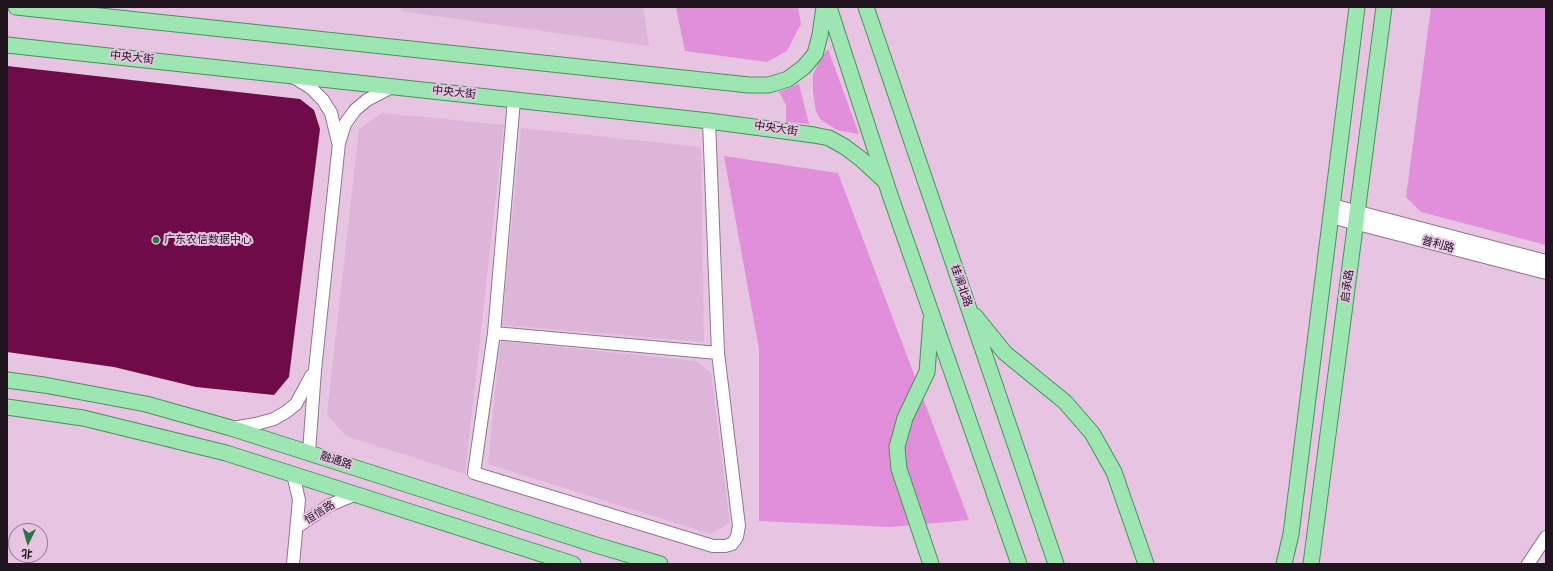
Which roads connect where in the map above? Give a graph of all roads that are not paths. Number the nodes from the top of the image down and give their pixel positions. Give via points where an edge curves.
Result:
1 (16, 7) edge
2 (824, 7) edge
3 (829, 7) edge
4 (866, 7) edge
5 (1357, 7) edge
6 (1384, 7) edge
7 (7, 45) edge
8 (289, 75) junction
9 (394, 86) junction
10 (514, 100) junction
11 (708, 121) junction
12 (338, 143) junction
13 (886, 182) junction
14 (1331, 211) junction
15 (1357, 218) junction
16 (1546, 261) edge
17 (1546, 273) edge
18 (968, 307) junction
19 (932, 313) junction
20 (494, 333) junction
21 (718, 353) junction
22 (315, 370) junction
23 (7, 380) edge
24 (7, 407) edge
25 (231, 428) junction
26 (309, 452) junction
27 (293, 474) junction
28 (356, 494) junction
29 (297, 527) junction
30 (1546, 537) edge
31 (293, 564) edge
32 (573, 564) edge
33 (660, 564) edge
34 (931, 564) edge
35 (1019, 564) edge
36 (1056, 564) edge
37 (1146, 564) edge
38 (1284, 564) edge
39 (1311, 564) edge
40 (1528, 564) edge

1 - 2 main road via 733,84 769,85 788,79 804,68 815,54
3 - 13 main road
4 - 18 main road, 桂澜北路
5 - 14 main road
6 - 15 main road, 启承路
7 - 8 main road, 中央大街
8 - 9 main road, 中央大街
8 - 12 street via 311,88 323,100 331,113
9 - 10 main road, 中央大街
9 - 12 street via 367,100 355,110 345,124
10 - 11 main road, 中央大街
10 - 20 street
11 - 13 main road, 中央大街 via 829,138 846,146
11 - 21 street
12 - 22 street
13 - 19 main road
14 - 15 street, 普利路
14 - 38 main road via 1291,534
15 - 16 street, 普利路
15 - 17 street, 普利路
15 - 39 main road, 启承路
18 - 36 main road, 桂澜北路
18 - 37 main road via 1005,353 1065,402 1092,433 1114,472
19 - 34 main road via 927,372 905,418 897,447 899,469
19 - 35 main road
20 - 21 street
20 - 21 street via 474,473 713,546 725,546 732,544 737,537 739,526
22 - 25 street via 296,404 286,412 274,419
22 - 26 street
23 - 25 main road, 融通路 via 146,404
24 - 27 main road via 130,428 226,453
25 - 26 main road, 融通路
26 - 33 main road, 融通路
27 - 28 main road
27 - 29 street via 299,500
28 - 29 street, 恒信路 via 328,506
28 - 32 main road
29 - 31 street, 恒信路
30 - 40 street

